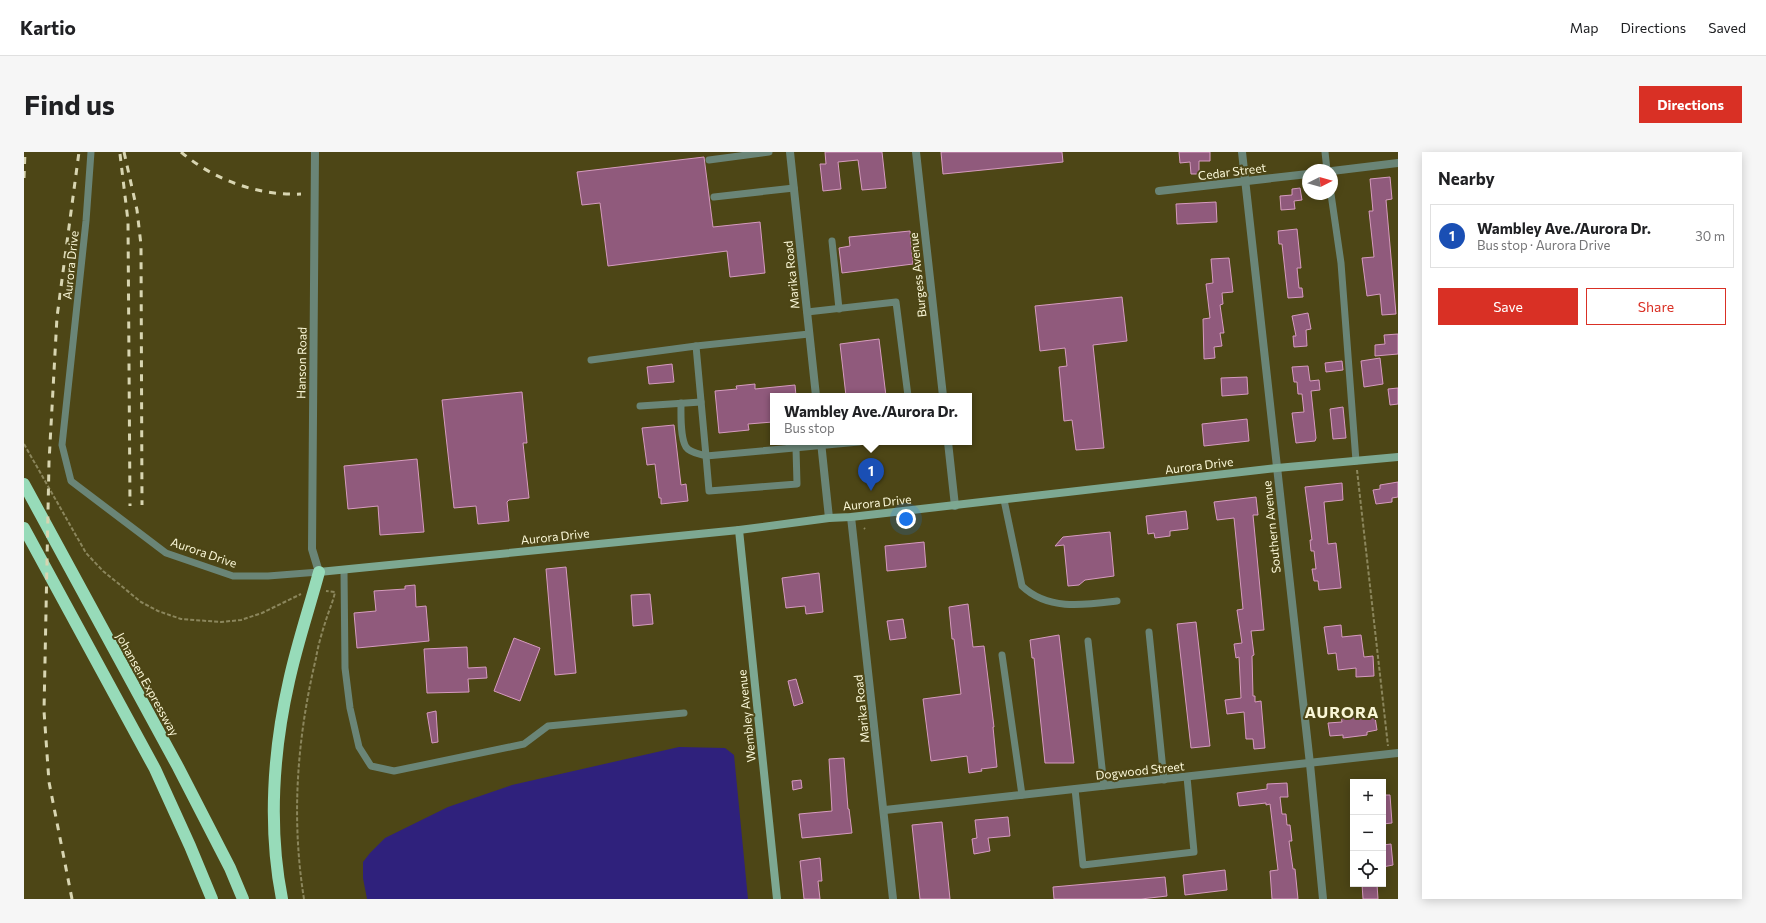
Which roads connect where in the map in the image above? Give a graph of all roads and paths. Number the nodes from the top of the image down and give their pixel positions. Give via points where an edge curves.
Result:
1 (91, 152) edge
2 (315, 152) edge
3 (769, 152) edge
4 (790, 152) edge
5 (916, 152) edge
6 (1242, 152) edge
7 (1326, 152) edge
8 (709, 160) dead end
9 (1398, 163) edge
10 (1327, 164) edge
11 (1338, 170) edge
12 (1302, 175) edge
13 (1245, 182) junction
14 (794, 188) junction
15 (1159, 191) dead end
16 (714, 197) dead end
17 (1332, 200) edge
18 (832, 241) dead end
19 (839, 309) junction
20 (807, 312) junction
21 (809, 334) junction
22 (696, 346) junction
23 (591, 360) dead end
24 (816, 393) edge
25 (908, 393) edge
26 (943, 393) edge
27 (701, 402) junction
28 (681, 403) junction
29 (640, 406) dead end
30 (24, 444) edge
31 (815, 445) edge
32 (821, 445) edge
33 (948, 445) edge
34 (796, 448) junction
35 (706, 456) junction
36 (1398, 457) edge
37 (1356, 461) junction
38 (1277, 468) junction
39 (24, 484) edge
40 (1004, 500) junction
41 (954, 506) junction
42 (852, 517) junction
43 (829, 518) junction
44 (24, 528) edge
45 (739, 530) junction
46 (344, 570) junction
47 (319, 572) junction
48 (306, 591) dead end
49 (335, 592) dead end
50 (1118, 601) dead end
51 (1149, 632) dead end
52 (1088, 641) dead end
53 (1002, 654) dead end
54 (684, 713) dead end
55 (1394, 754) edge
56 (1310, 764) junction
57 (1187, 777) junction
58 (1164, 780) junction
59 (1104, 786) junction
60 (1075, 789) junction
61 (1022, 795) junction
62 (885, 810) junction
63 (212, 899) edge
64 (243, 899) edge
65 (282, 899) edge
66 (304, 899) edge
67 (777, 899) edge
68 (893, 899) edge
69 (1323, 899) edge

1 - 47 lane, Aurora Drive via 62,445 71,481 166,553 233,576
2 - 47 street, Hanson Road via 312,549
3 - 8 lane
4 - 14 street, Marika Road
5 - 26 street, Burgess Avenue
6 - 13 street, Southern Avenue
7 - 10 lane
9 - 11 street
12 - 13 street, Cedar Street
13 - 15 street, Cedar Street
13 - 38 street, Southern Avenue
14 - 16 lane
14 - 20 street, Marika Road
17 - 37 lane via 1341,263
18 - 19 lane
19 - 20 lane
19 - 25 lane via 896,302
20 - 21 street, Marika Road
21 - 22 lane
21 - 24 street, Marika Road
22 - 23 lane
22 - 27 lane
27 - 28 lane
27 - 35 lane
28 - 29 lane
28 - 35 lane via 681,425 686,447 692,452
30 - 48 path via 86,553 123,588 158,611 181,619 201,622 241,620
31 - 34 lane
32 - 43 street
33 - 41 street
34 - 35 lane
34 - 35 lane via 797,484 710,491
36 - 37 street, Aurora Drive
37 - 38 street, Aurora Drive
37 - 55 path
38 - 40 street, Aurora Drive
38 - 56 street, Southern Avenue
39 - 64 highway, Johansen Expressway via 182,774
40 - 41 street, Aurora Drive
40 - 50 lane via 1022,586 1031,595 1051,602 1069,604
41 - 42 street, Aurora Drive
42 - 43 street, Aurora Drive
42 - 62 street, Marika Road
43 - 45 street, Aurora Drive
44 - 63 highway via 155,769
45 - 46 street, Aurora Drive
45 - 67 street, Wembley Avenue
46 - 47 street, Aurora Drive
46 - 54 lane via 345,668 350,708 359,747 371,766 394,771 524,744 548,726
47 - 65 highway via 289,681 279,736 274,809
49 - 66 path via 316,657 304,718 298,770 296,814
51 - 58 lane
52 - 59 lane
53 - 61 lane
55 - 56 street, Dogwood Street
56 - 57 street, Dogwood Street
56 - 69 street, Southern Avenue
57 - 58 street, Dogwood Street
57 - 60 lane via 1194,852 1083,865
58 - 59 street, Dogwood Street
59 - 60 street, Dogwood Street
60 - 61 street, Dogwood Street
61 - 62 street, Dogwood Street
62 - 68 street, Marika Road

